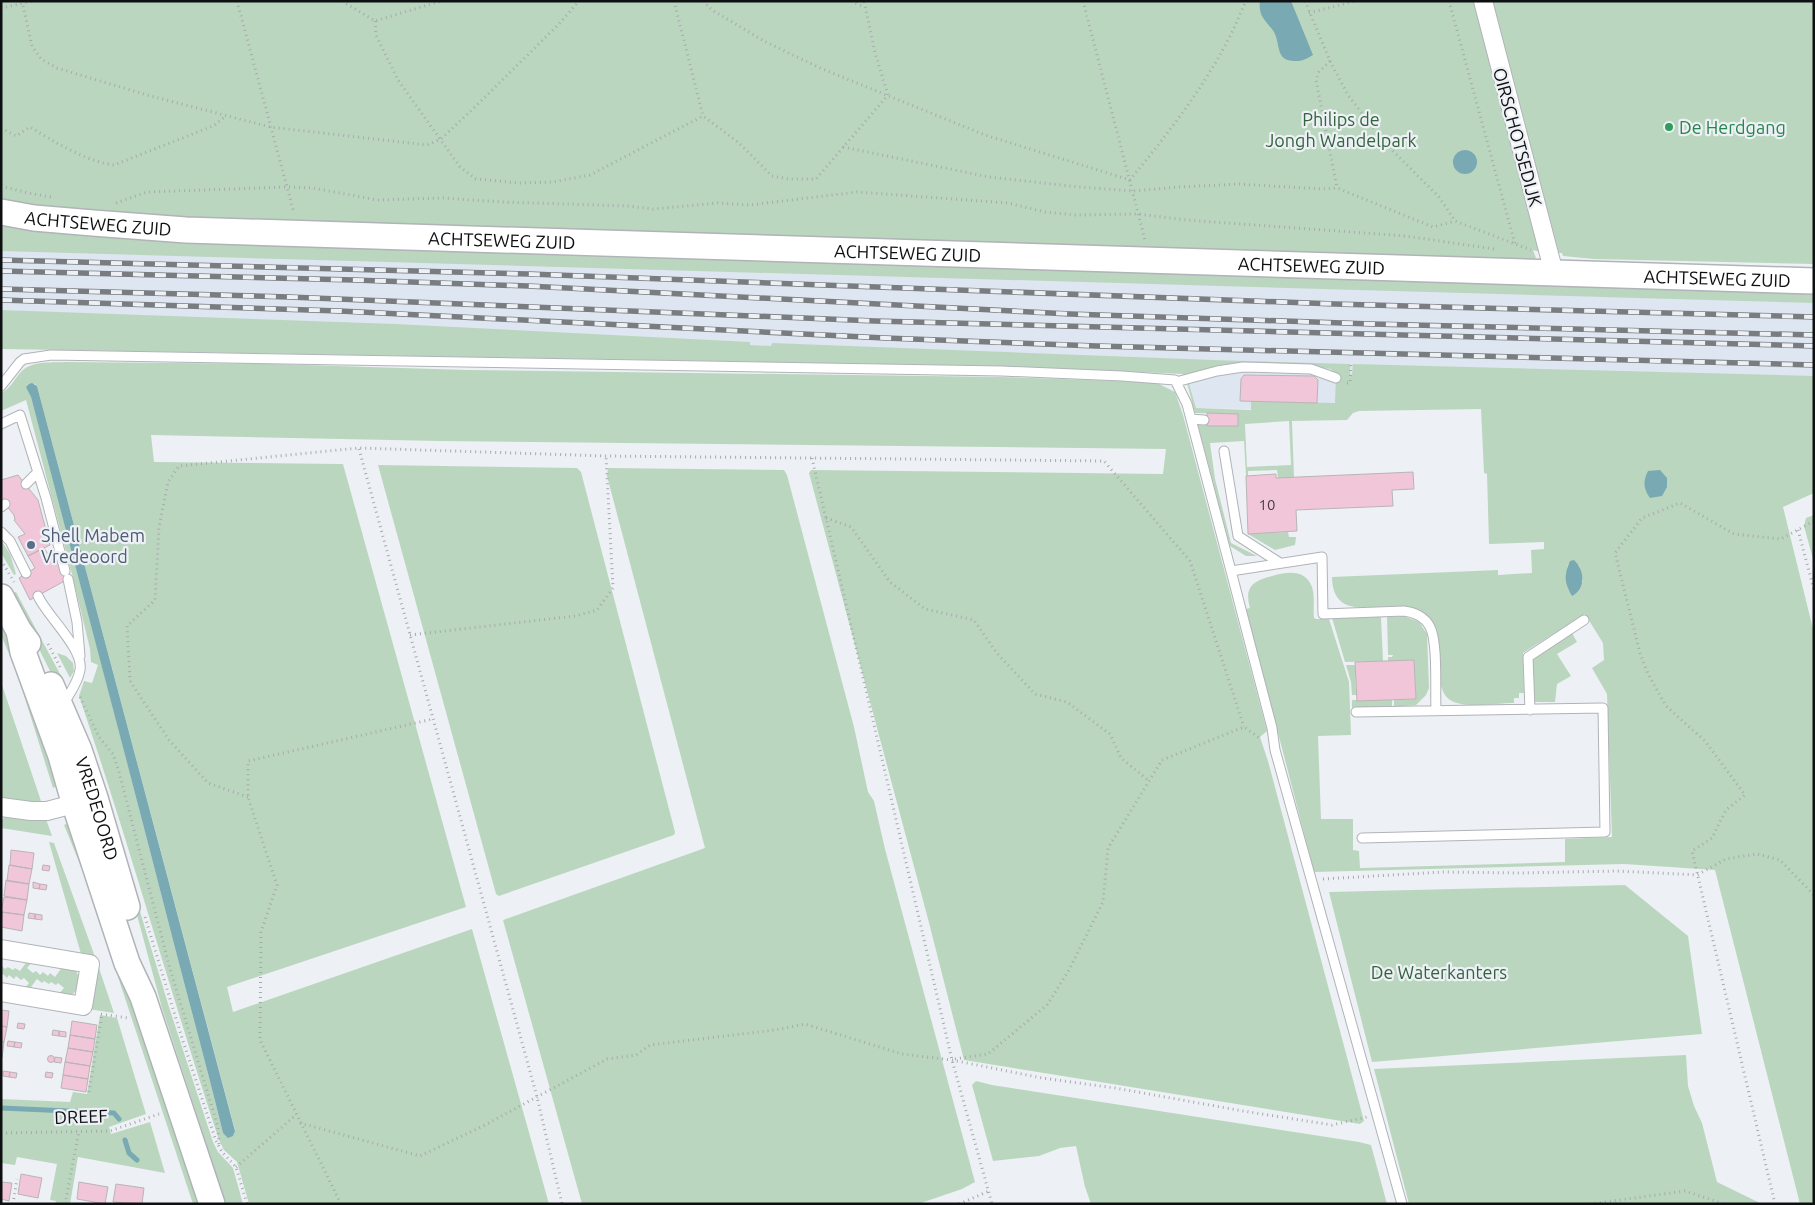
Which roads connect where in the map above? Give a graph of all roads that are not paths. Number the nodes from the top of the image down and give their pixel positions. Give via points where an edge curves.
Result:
1 (1483, 1) edge
2 (1, 212) edge
3 (1554, 273) junction
4 (1814, 281) edge
5 (1336, 378) dead end
6 (1176, 382) junction
7 (1, 386) edge
8 (1191, 420) junction
9 (1204, 420) dead end
10 (1, 424) edge
11 (1224, 451) dead end
12 (38, 472) junction
13 (26, 484) dead end
14 (1, 532) edge
15 (1280, 563) junction
16 (1231, 572) junction
17 (26, 573) dead end
18 (38, 596) dead end
19 (1, 597) edge
20 (1584, 620) dead end
21 (80, 658) junction
22 (60, 704) junction
23 (1436, 710) junction
24 (1530, 710) junction
25 (1356, 712) dead end
26 (85, 801) junction
27 (1, 806) edge
28 (1362, 838) dead end
29 (1, 949) edge
30 (1, 992) edge
31 (212, 1204) edge
32 (1402, 1204) edge

1 - 3 street, OIRSCHOTSEDIJK
2 - 3 street, ACHTSEWEG ZUID via 135,227 299,234
3 - 4 street, ACHTSEWEG ZUID
5 - 6 lane via 1311,369 1243,367
6 - 7 lane via 1122,376 1002,371 51,356 24,359
6 - 8 lane
8 - 9 lane
8 - 16 lane
10 - 12 lane via 20,415
11 - 15 lane via 1238,536
12 - 13 lane
12 - 21 lane via 77,622
14 - 17 lane via 10,541
15 - 16 lane
15 - 23 lane via 1322,557 1323,614 1404,611 1422,618 1430,626 1434,639
16 - 32 lane via 1275,750
18 - 21 lane
19 - 22 street, VREDEOORD via 19,631 23,652
20 - 24 lane via 1528,657
21 - 22 lane via 80,670
22 - 26 street, VREDEOORD via 79,750
23 - 24 lane
23 - 25 lane
24 - 28 lane via 1603,708 1605,832
26 - 27 street via 47,811
26 - 31 street, VREDEOORD via 141,956 144,997
29 - 30 street via 90,964 82,1006

